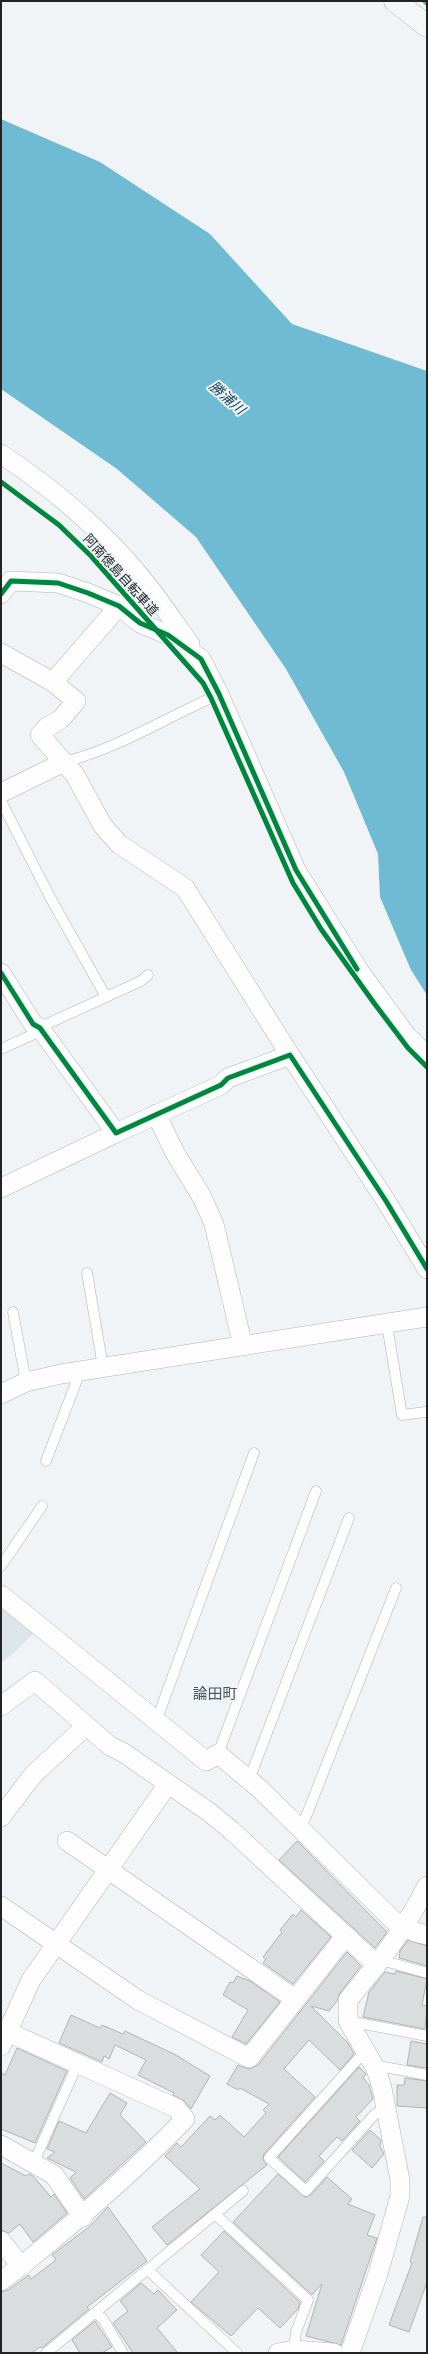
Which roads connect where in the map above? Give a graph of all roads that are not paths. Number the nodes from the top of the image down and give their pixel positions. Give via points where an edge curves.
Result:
1 (395, 1) edge
2 (427, 26) edge
3 (1, 454) edge
4 (1, 594) edge
5 (119, 606) junction
6 (1, 653) edge
7 (201, 659) junction
8 (53, 682) junction
9 (215, 696) junction
10 (64, 762) junction
11 (1, 793) edge
12 (1, 801) edge
13 (1, 973) edge
14 (148, 975) dead end
15 (106, 997) junction
16 (40, 1028) junction
17 (1, 1049) edge
18 (290, 1055) junction
19 (427, 1056) edge
20 (156, 1114) junction
21 (116, 1132) junction
22 (1, 1188) edge
23 (427, 1269) edge
24 (87, 1274) dead end
25 (13, 1312) dead end
26 (427, 1317) edge
27 (387, 1325) junction
28 (243, 1346) junction
29 (104, 1367) junction
30 (77, 1371) junction
31 (26, 1382) junction
32 (1, 1394) edge
33 (425, 1412) dead end
34 (254, 1453) dead end
35 (46, 1461) dead end
36 (316, 1491) dead end
37 (42, 1506) dead end
38 (350, 1518) dead end
39 (1, 1566) edge
40 (396, 1588) dead end
41 (1, 1595) edge
42 (1, 1706) edge
43 (155, 1719) junction
44 (86, 1726) junction
45 (218, 1754) junction
46 (247, 1778) junction
47 (168, 1784) junction
48 (1, 1817) edge
49 (297, 1825) junction
50 (67, 1841) dead end
51 (107, 1870) junction
52 (427, 1886) edge
53 (1, 1906) edge
54 (403, 1927) junction
55 (427, 1935) edge
56 (347, 1937) junction
57 (57, 1943) junction
58 (379, 1963) junction
59 (427, 1973) edge
60 (295, 1999) junction
61 (348, 2021) junction
62 (427, 2036) edge
63 (4, 2039) edge
64 (367, 2052) junction
65 (78, 2063) junction
66 (376, 2069) junction
67 (427, 2075) edge
68 (385, 2109) junction
69 (1, 2145) edge
70 (33, 2164) junction
71 (243, 2191) dead end
72 (216, 2215) junction
73 (83, 2216) junction
74 (1, 2241) edge
75 (21, 2266) junction
76 (148, 2270) junction
77 (1, 2281) edge
78 (96, 2313) junction
79 (286, 2352) edge
80 (46, 2353) edge
81 (122, 2353) edge
82 (237, 2353) edge
83 (334, 2353) edge
84 (350, 2353) edge

1 - 2 main road
3 - 7 street via 36,477 112,545 140,576
4 - 5 street via 11,581 58,583
5 - 7 street via 140,624 168,635
5 - 8 street
6 - 8 street
7 - 9 street
8 - 10 street via 76,701 60,719 40,735
9 - 10 lane via 117,744
9 - 19 street via 296,870 360,972 406,1035
10 - 11 street
10 - 18 street via 81,785 103,826 119,844 185,888
12 - 15 lane via 51,899
13 - 16 street via 33,1024
14 - 15 lane via 141,981
15 - 16 lane
16 - 17 lane via 18,1043
16 - 21 street
18 - 20 street via 228,1078 221,1085
18 - 23 street via 386,1201
20 - 21 street
20 - 28 street via 214,1224
21 - 22 street
24 - 29 lane
25 - 31 lane
26 - 27 street
27 - 28 street
27 - 33 lane via 402,1415
28 - 29 street
29 - 30 street
30 - 31 street
30 - 35 lane via 77,1380
31 - 32 street
34 - 43 lane
36 - 45 lane
37 - 39 lane
38 - 46 lane via 252,1772
40 - 49 lane via 305,1819
41 - 43 street
42 - 44 street via 35,1681
43 - 45 street via 206,1761
44 - 47 street via 110,1746
44 - 48 street via 33,1775
45 - 46 street
46 - 49 street
47 - 51 street
47 - 56 street via 231,1830
49 - 54 street
50 - 51 street
51 - 57 street
51 - 60 street
52 - 54 street
53 - 57 street
54 - 55 street
54 - 58 street
56 - 58 street
56 - 60 street
57 - 60 street via 138,2000 249,2058
57 - 63 street via 31,1980
58 - 59 lane
58 - 61 street via 348,2000
61 - 62 lane
61 - 64 street
63 - 65 street
64 - 66 street
64 - 68 lane via 269,2158 306,2191 375,2114
65 - 70 lane
65 - 73 street via 176,2108 185,2119 145,2160
66 - 67 lane via 384,2066
66 - 68 street
68 - 84 street via 400,2180 400,2196 378,2274
69 - 70 street
70 - 73 street via 54,2174
71 - 72 lane
72 - 76 lane
72 - 79 lane via 308,2300
73 - 75 street
74 - 75 street
75 - 77 street
76 - 78 lane
76 - 82 lane
78 - 80 lane
78 - 81 lane via 103,2319
79 - 83 street

